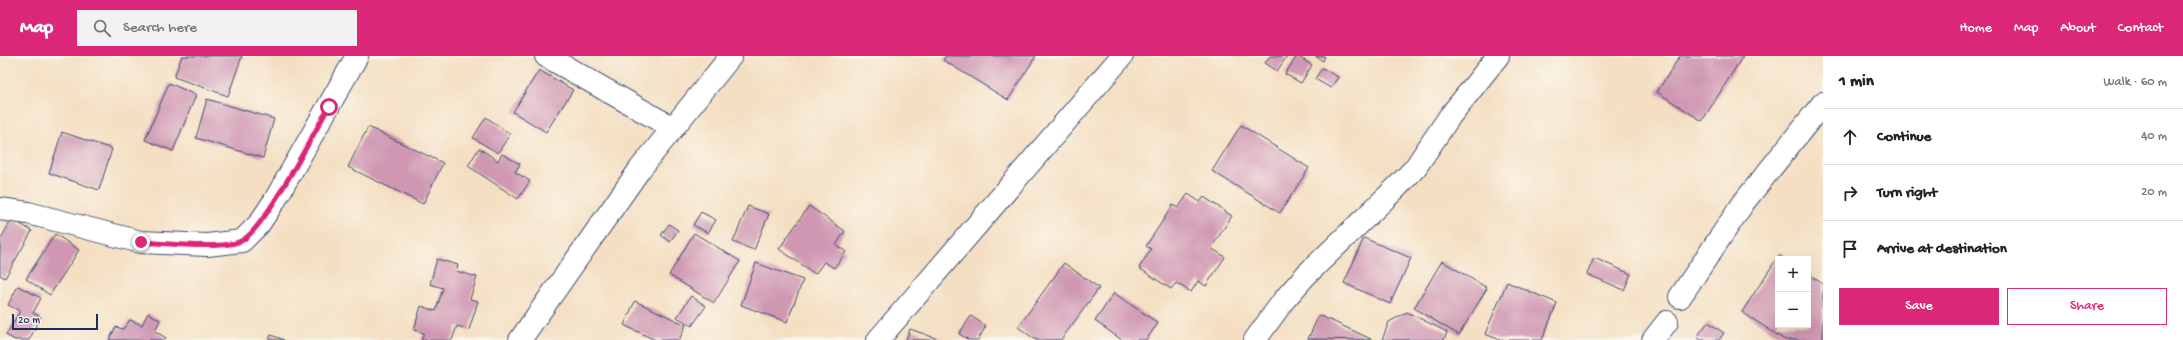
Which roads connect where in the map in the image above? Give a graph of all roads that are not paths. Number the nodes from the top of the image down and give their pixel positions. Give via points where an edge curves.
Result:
1 (357, 56) edge
2 (546, 56) edge
3 (732, 56) edge
4 (1122, 56) edge
5 (1498, 56) edge
6 (1823, 103) edge
7 (673, 128) junction
8 (0, 209) edge
9 (1680, 297) dead end
10 (1667, 322) dead end
11 (520, 340) edge
12 (878, 340) edge
13 (1255, 340) edge
14 (1653, 340) edge

1 - 8 street via 275,200 259,224 242,241 207,245 141,242
2 - 7 street
3 - 7 street
4 - 12 street
5 - 13 street via 1450,116 1414,168 1306,275
6 - 9 street via 1744,202
7 - 11 street via 640,169
10 - 14 street

